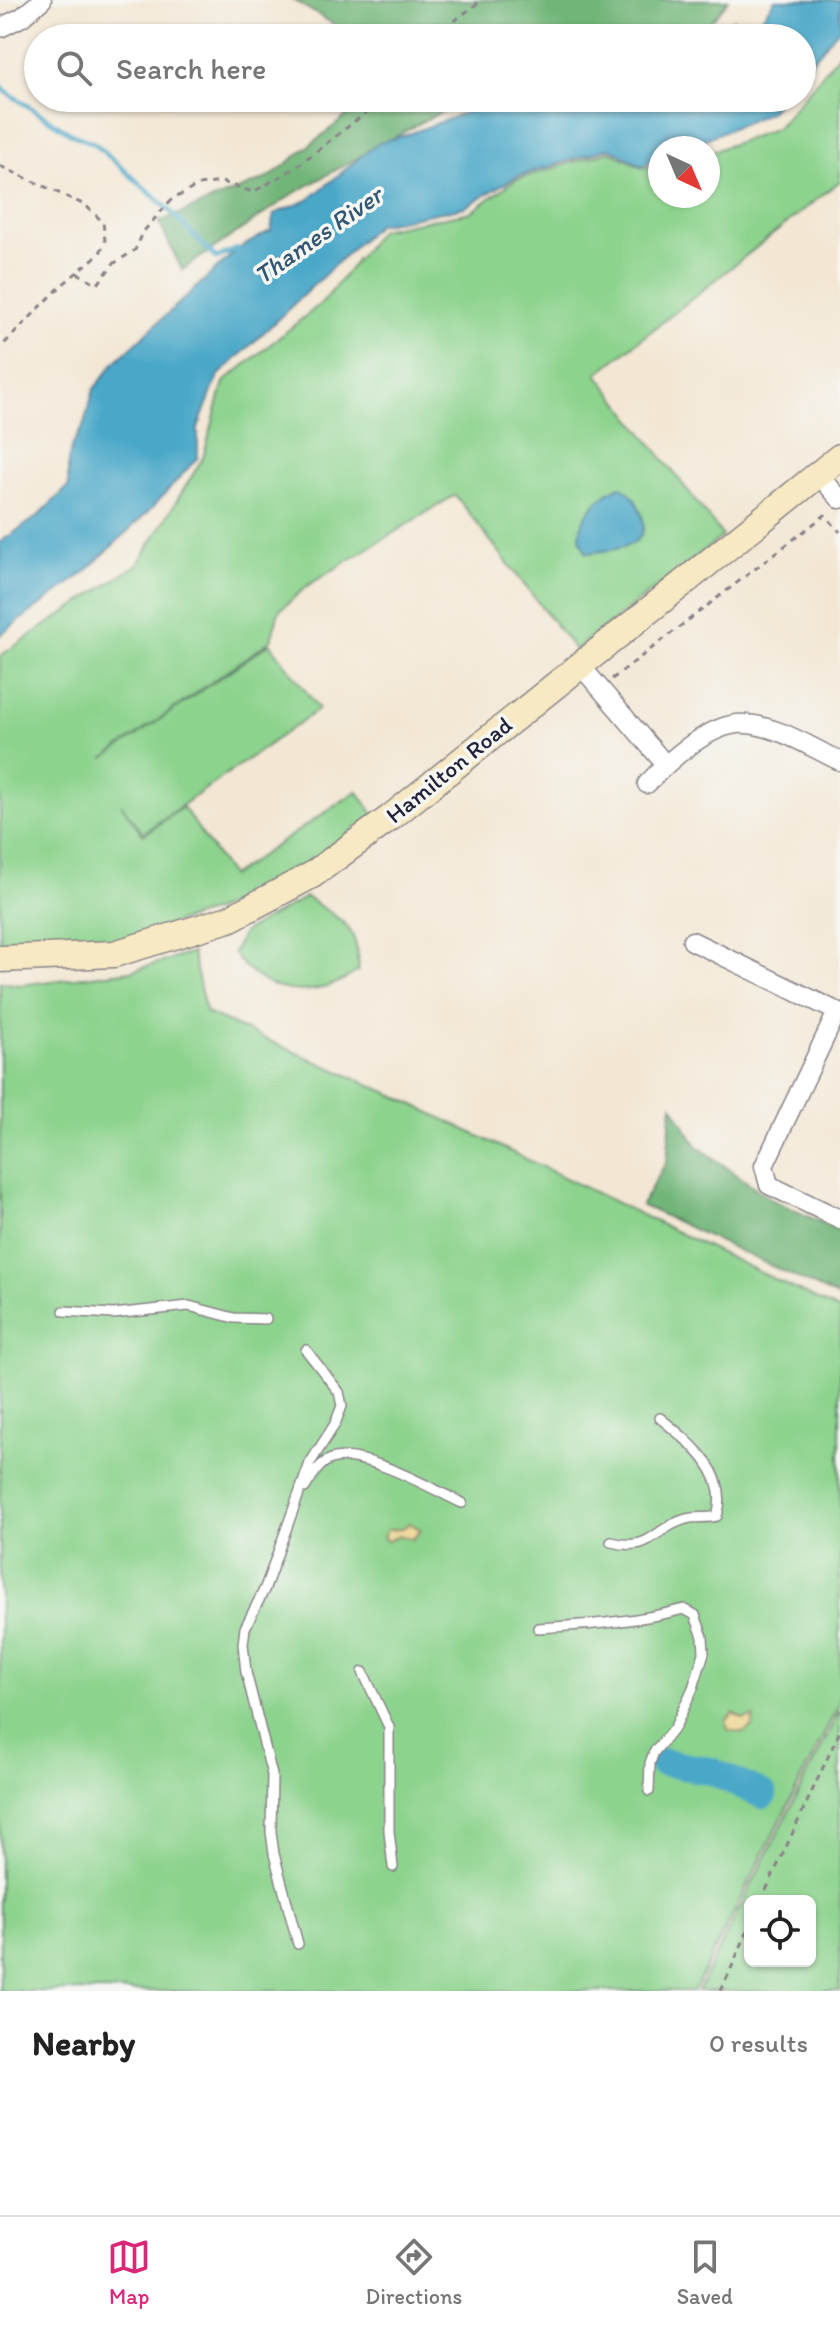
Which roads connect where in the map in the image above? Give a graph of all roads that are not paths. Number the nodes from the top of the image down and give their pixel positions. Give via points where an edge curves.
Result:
1 (42, 0) edge
2 (0, 28) edge
3 (840, 457) edge
4 (818, 474) junction
5 (840, 499) edge
6 (580, 665) junction
7 (840, 761) edge
8 (665, 764) junction
9 (647, 784) dead end
10 (692, 941) dead end
11 (0, 959) edge
12 (839, 1012) edge
13 (840, 1219) edge
14 (64, 1311) dead end
15 (266, 1319) dead end
16 (306, 1350) dead end
17 (660, 1418) dead end
18 (297, 1498) junction
19 (462, 1503) dead end
20 (611, 1542) dead end
21 (538, 1628) dead end
22 (363, 1672) dead end
23 (649, 1791) dead end
24 (393, 1867) dead end
25 (298, 1944) dead end

1 - 2 street
3 - 4 main road, Hamilton Road
4 - 5 street
4 - 6 main road, Hamilton Road
6 - 8 street
6 - 11 main road, Hamilton Road via 312,875 229,919 114,954
7 - 8 street via 775,730 744,723 721,728
8 - 9 street
10 - 12 street
12 - 13 street via 764,1166 769,1185
14 - 15 lane via 113,1314 189,1306 234,1318
16 - 18 lane via 339,1392 342,1406
17 - 20 lane via 691,1443 712,1470 717,1516 680,1521 641,1545
18 - 19 lane via 321,1465 342,1458 395,1469
18 - 25 lane via 243,1644 272,1775 274,1854
21 - 23 lane via 618,1623 684,1609 695,1615 704,1653 675,1727 654,1752
22 - 24 lane via 389,1727

